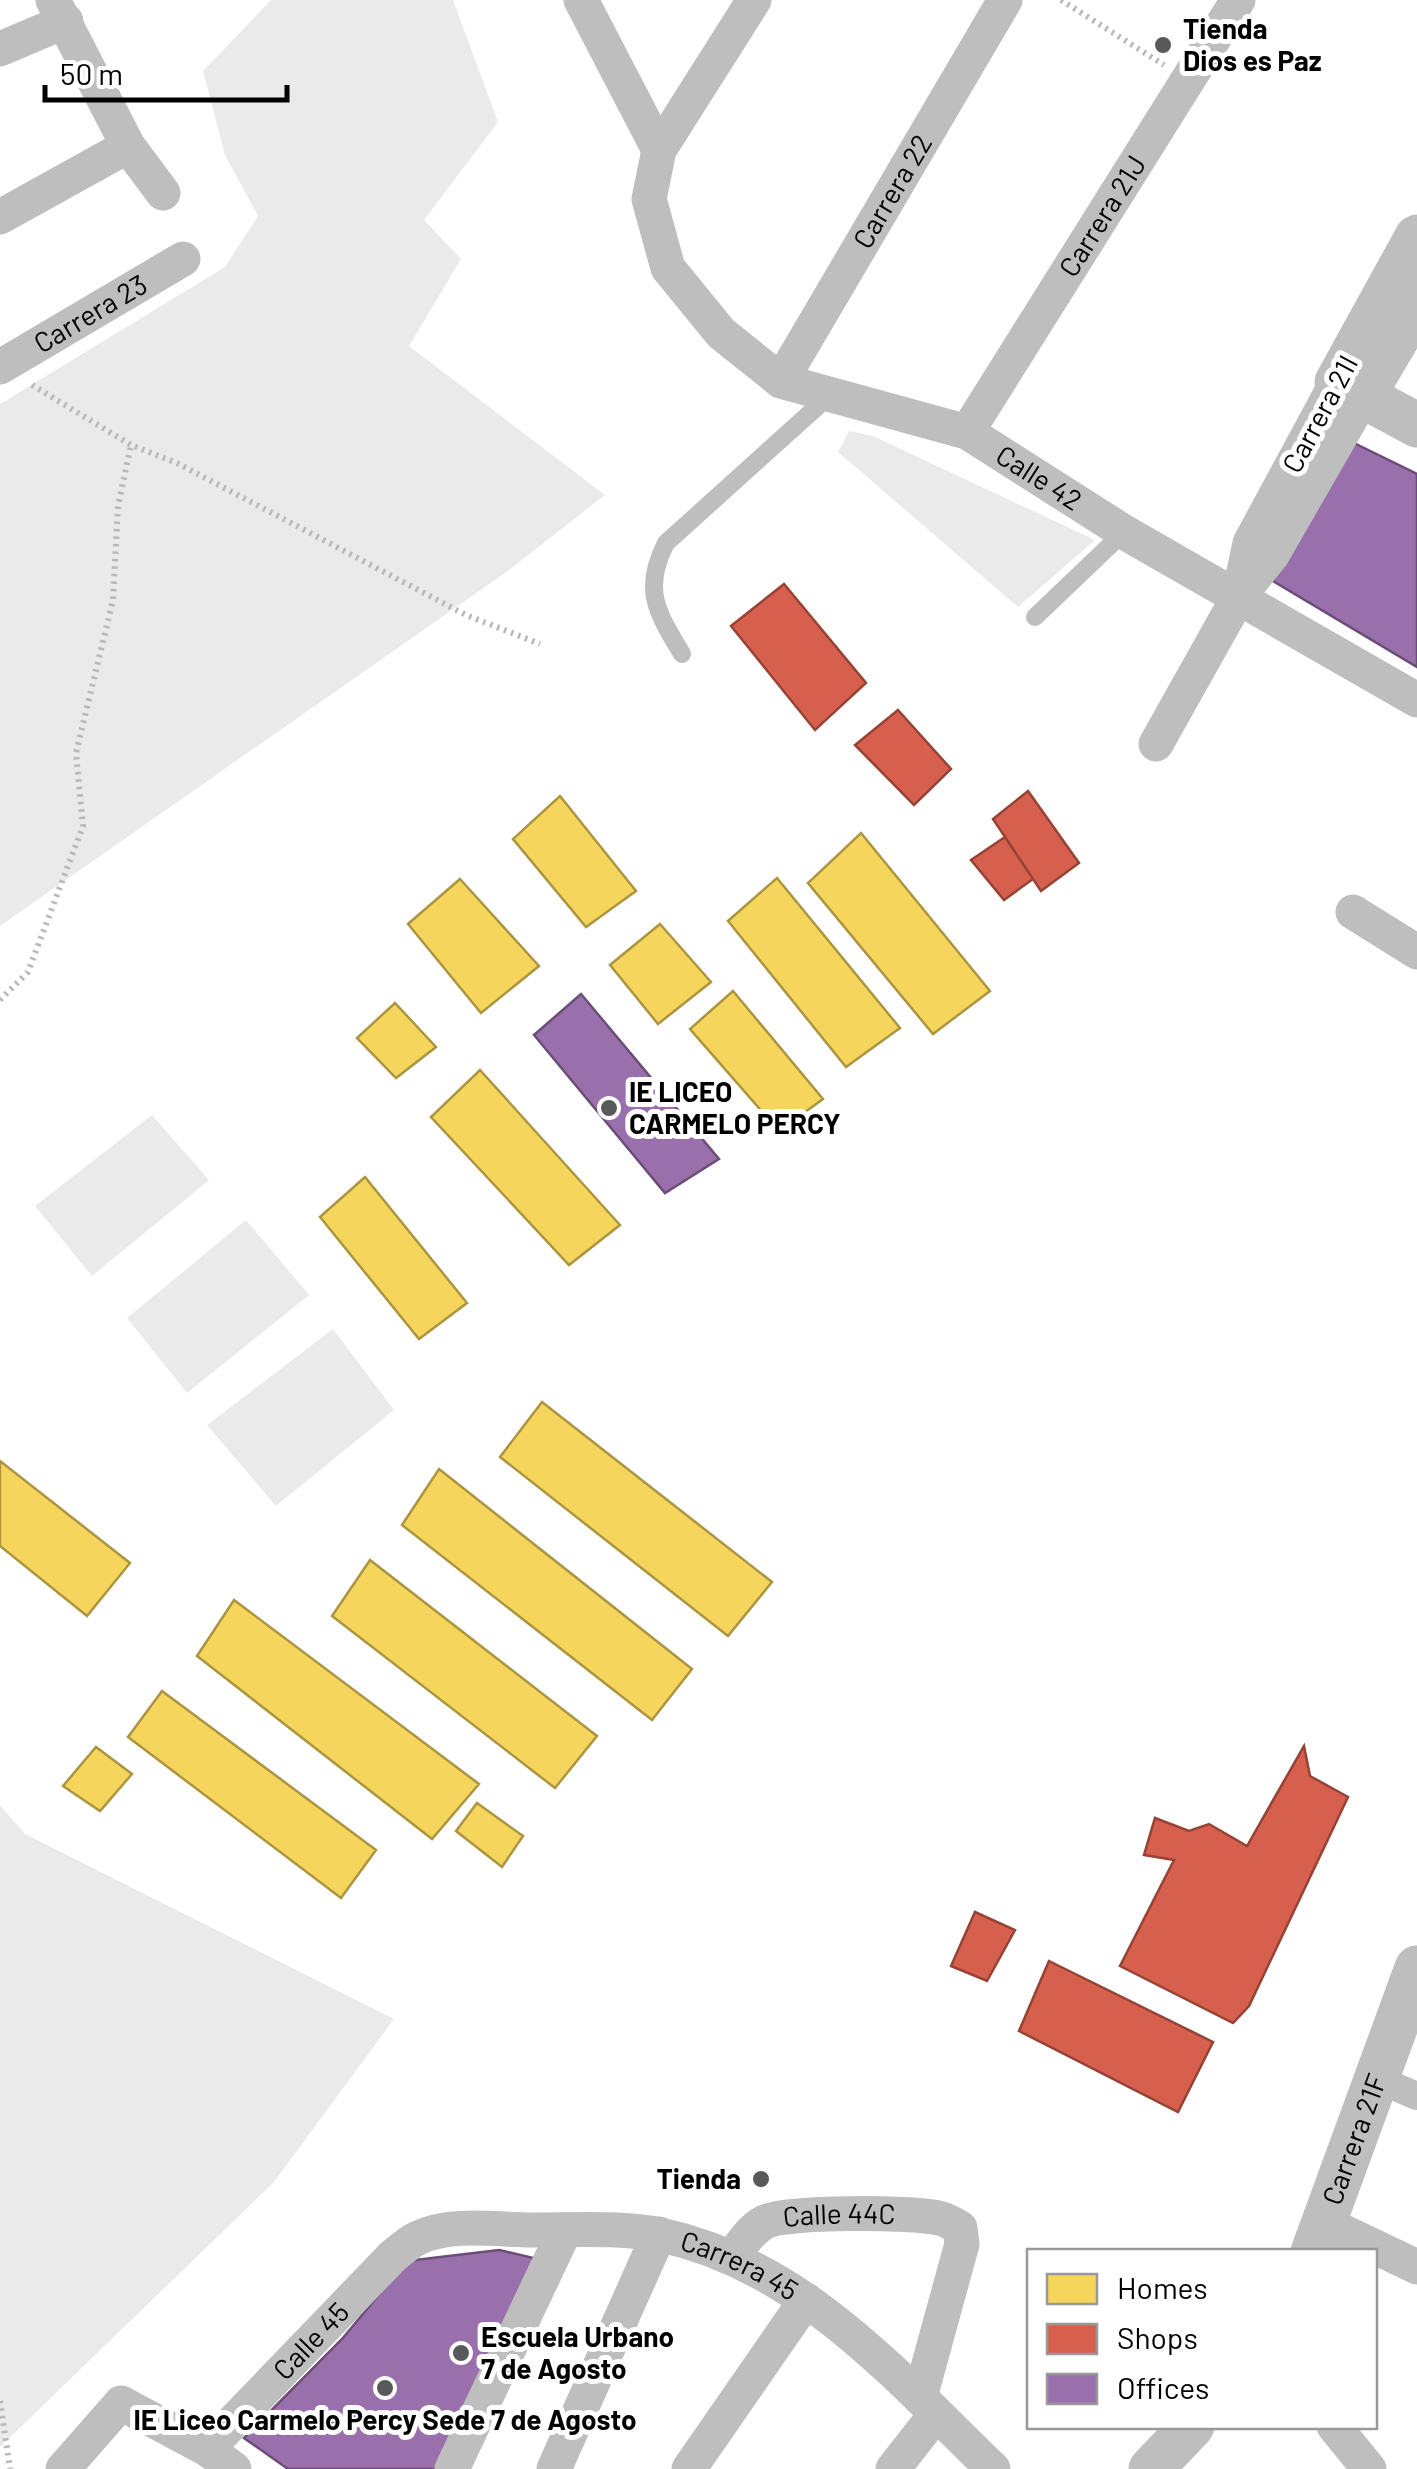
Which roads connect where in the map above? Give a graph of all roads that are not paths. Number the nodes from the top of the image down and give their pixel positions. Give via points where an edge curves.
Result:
1 (582, 0) edge
2 (754, 0) edge
3 (1005, 0) edge
4 (1238, 0) edge
5 (60, 10) edge
6 (0, 49) edge
7 (128, 146) junction
8 (659, 150) junction
9 (163, 193) dead end
10 (0, 217) edge
11 (1417, 237) edge
12 (183, 259) dead end
13 (1417, 304) edge
14 (8, 372) edge
15 (782, 381) junction
16 (1350, 389) junction
17 (829, 396) junction
18 (1417, 426) edge
19 (967, 432) junction
20 (1124, 532) junction
21 (1239, 596) junction
22 (1034, 617) dead end
23 (682, 654) dead end
24 (1417, 700) edge
25 (1156, 744) dead end
26 (1353, 912) dead end
27 (1417, 952) edge
28 (1417, 1968) edge
29 (1397, 2087) edge
30 (565, 2230) junction
31 (659, 2234) junction
32 (1319, 2237) edge
33 (418, 2238) joint
34 (1358, 2249) edge
35 (1377, 2255) edge
36 (733, 2256) junction
37 (1417, 2267) edge
38 (806, 2300) junction
39 (928, 2405) junction
40 (1189, 2429) edge
41 (1337, 2429) edge
42 (220, 2459) edge
43 (63, 2469) edge
44 (452, 2469) edge
45 (554, 2469) edge
46 (688, 2469) edge
47 (893, 2469) edge
48 (994, 2469) edge
49 (1151, 2469) edge
50 (1370, 2469) edge

1 - 8 street
2 - 8 street
3 - 15 street, Carrera 22
4 - 19 street, Carrera 21J
5 - 6 street
5 - 7 street
7 - 9 street
7 - 10 street
8 - 15 street, Calle 42 via 649,199 668,268 721,333
11 - 16 street, Carrera 21I
12 - 14 street, Carrera 23
13 - 16 street, Carrera 21I
15 - 17 street, Calle 42
16 - 18 street
16 - 21 street, Carrera 21I via 1250,544
17 - 19 street, Calle 42
17 - 23 lane via 666,543 654,566 654,598
19 - 20 street, Calle 42
20 - 21 street, Calle 42
20 - 22 lane
21 - 24 street, Calle 42
21 - 25 street, Carrera 21I
26 - 27 street
28 - 29 street, Carrera 21F
29 - 32 street, Carrera 21F
30 - 31 street, Carrera 45
30 - 33 street, Carrera 45 via 445,2230
30 - 44 street
31 - 36 street, Carrera 45
31 - 45 street
32 - 34 street
33 - 42 street, Calle 45 via 394,2256
35 - 37 street
36 - 38 street, Carrera 45
36 - 39 street, Calle 44C via 750,2233 782,2216 940,2218 960,2228
38 - 39 street, Carrera 45 via 865,2343
38 - 46 street
39 - 47 street
39 - 48 street, Carrera 45
40 - 49 street
41 - 50 street
42 - 43 street, Calle 45 via 120,2404

